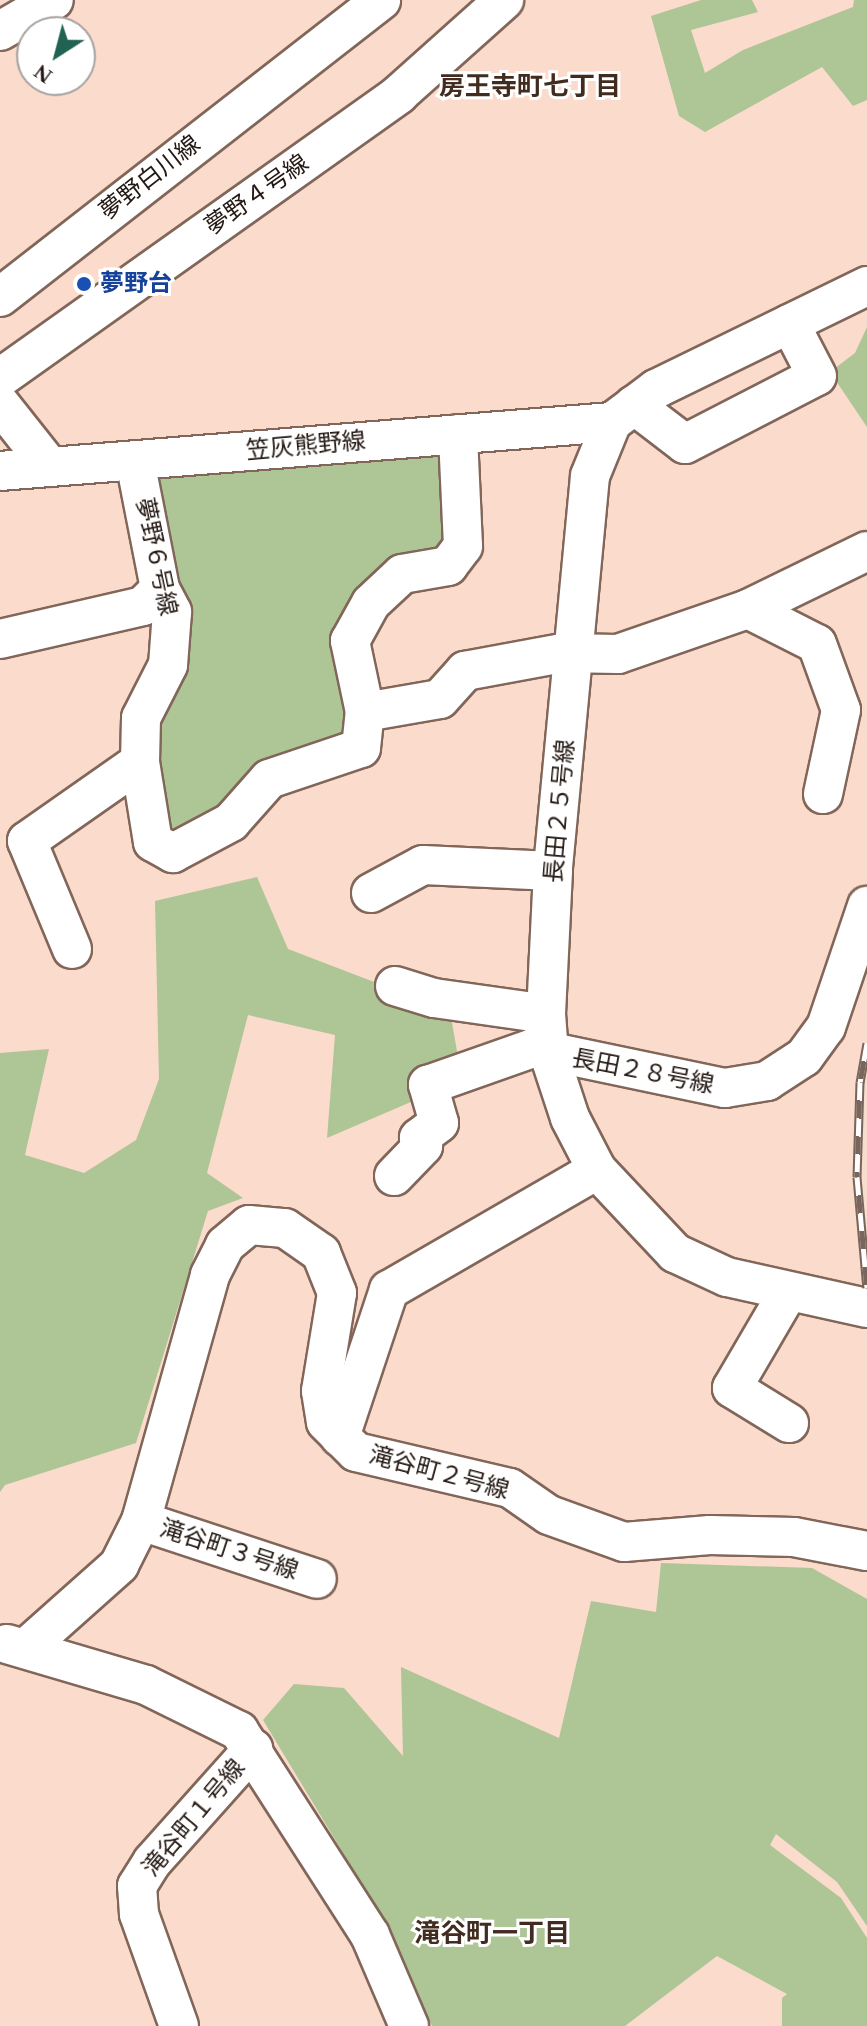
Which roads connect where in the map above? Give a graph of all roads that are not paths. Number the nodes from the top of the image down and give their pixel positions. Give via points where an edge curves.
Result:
1 (54, 0) edge
2 (349, 0) edge
3 (381, 0) edge
4 (504, 0) edge
5 (0, 31) edge
6 (301, 59) junction
7 (867, 286) edge
8 (0, 297) edge
9 (790, 324) junction
10 (0, 378) edge
11 (0, 404) edge
12 (623, 414) junction
13 (458, 434) junction
14 (135, 461) junction
15 (50, 467) junction
16 (0, 471) edge
17 (867, 551) edge
18 (160, 589) junction
19 (748, 609) junction
20 (0, 639) edge
21 (576, 657) junction
22 (365, 712) junction
23 (140, 762) junction
24 (823, 794) dead end
25 (553, 871) junction
26 (371, 893) dead end
27 (867, 906) edge
28 (72, 949) dead end
29 (395, 986) dead end
30 (546, 1014) junction
31 (549, 1054) junction
32 (597, 1170) junction
33 (394, 1176) dead end
34 (787, 1294) junction
35 (867, 1308) edge
36 (789, 1423) dead end
37 (340, 1437) junction
38 (141, 1521) junction
39 (867, 1551) edge
40 (317, 1579) dead end
41 (13, 1645) edge
42 (253, 1749) junction
43 (179, 2026) edge
44 (409, 2026) edge

1 - 5 street
2 - 6 street, 夢野白川線
3 - 6 street, 夢野白川線
4 - 10 street, 夢野４号線 via 399,94
6 - 8 street, 夢野白川線
7 - 9 street
9 - 12 street via 656,389
9 - 12 street via 817,376 685,444
11 - 15 street
12 - 13 street, 笠灰熊野線
12 - 21 street, 長田２５号線 via 590,476
13 - 14 street, 笠灰熊野線
13 - 22 street, 夢野６号線 via 463,546 448,566 402,574 371,603 350,641
14 - 15 street, 笠灰熊野線
14 - 18 street, 夢野６号線
15 - 16 street, 笠灰熊野線
17 - 19 street
18 - 20 street via 143,606
18 - 23 street, 夢野６号線 via 172,612 168,665 141,718
19 - 21 street via 618,654
19 - 24 street via 817,644 841,710
21 - 22 street via 562,653 465,671 440,699
21 - 25 street, 長田２５号線
22 - 23 street, 夢野６号線 via 361,748 269,779 231,822 173,853 153,842
23 - 28 street via 27,841
25 - 26 street via 423,865
25 - 30 street, 長田２５号線
27 - 31 street, 長田２８号線 via 826,1027 804,1057 767,1081 725,1088
29 - 30 street via 434,998
30 - 31 street, 長田２５号線
31 - 32 street, 長田２５号線 via 570,1118
31 - 33 street, 長田２８号線 via 533,1048 428,1085 439,1123 419,1138 423,1146
32 - 34 street, 長田２５号線 via 675,1253 727,1277
32 - 37 street via 389,1290
34 - 35 street, 長田２５号線
34 - 36 street via 732,1388
37 - 38 street, 滝谷町２号線 via 326,1422 321,1391 337,1293 321,1253 285,1228 249,1225 225,1245 210,1275
37 - 39 street, 滝谷町２号線 via 356,1452 510,1488 549,1515 624,1542 710,1535 794,1537
38 - 40 street, 滝谷町３号線
38 - 41 street, 滝谷町２号線 via 119,1565
41 - 42 street, 滝谷町１号線 via 146,1685 239,1731
42 - 43 street, 滝谷町１号線 via 152,1862 137,1886 139,1914
42 - 44 street, 滝谷町１号線 via 370,1935

